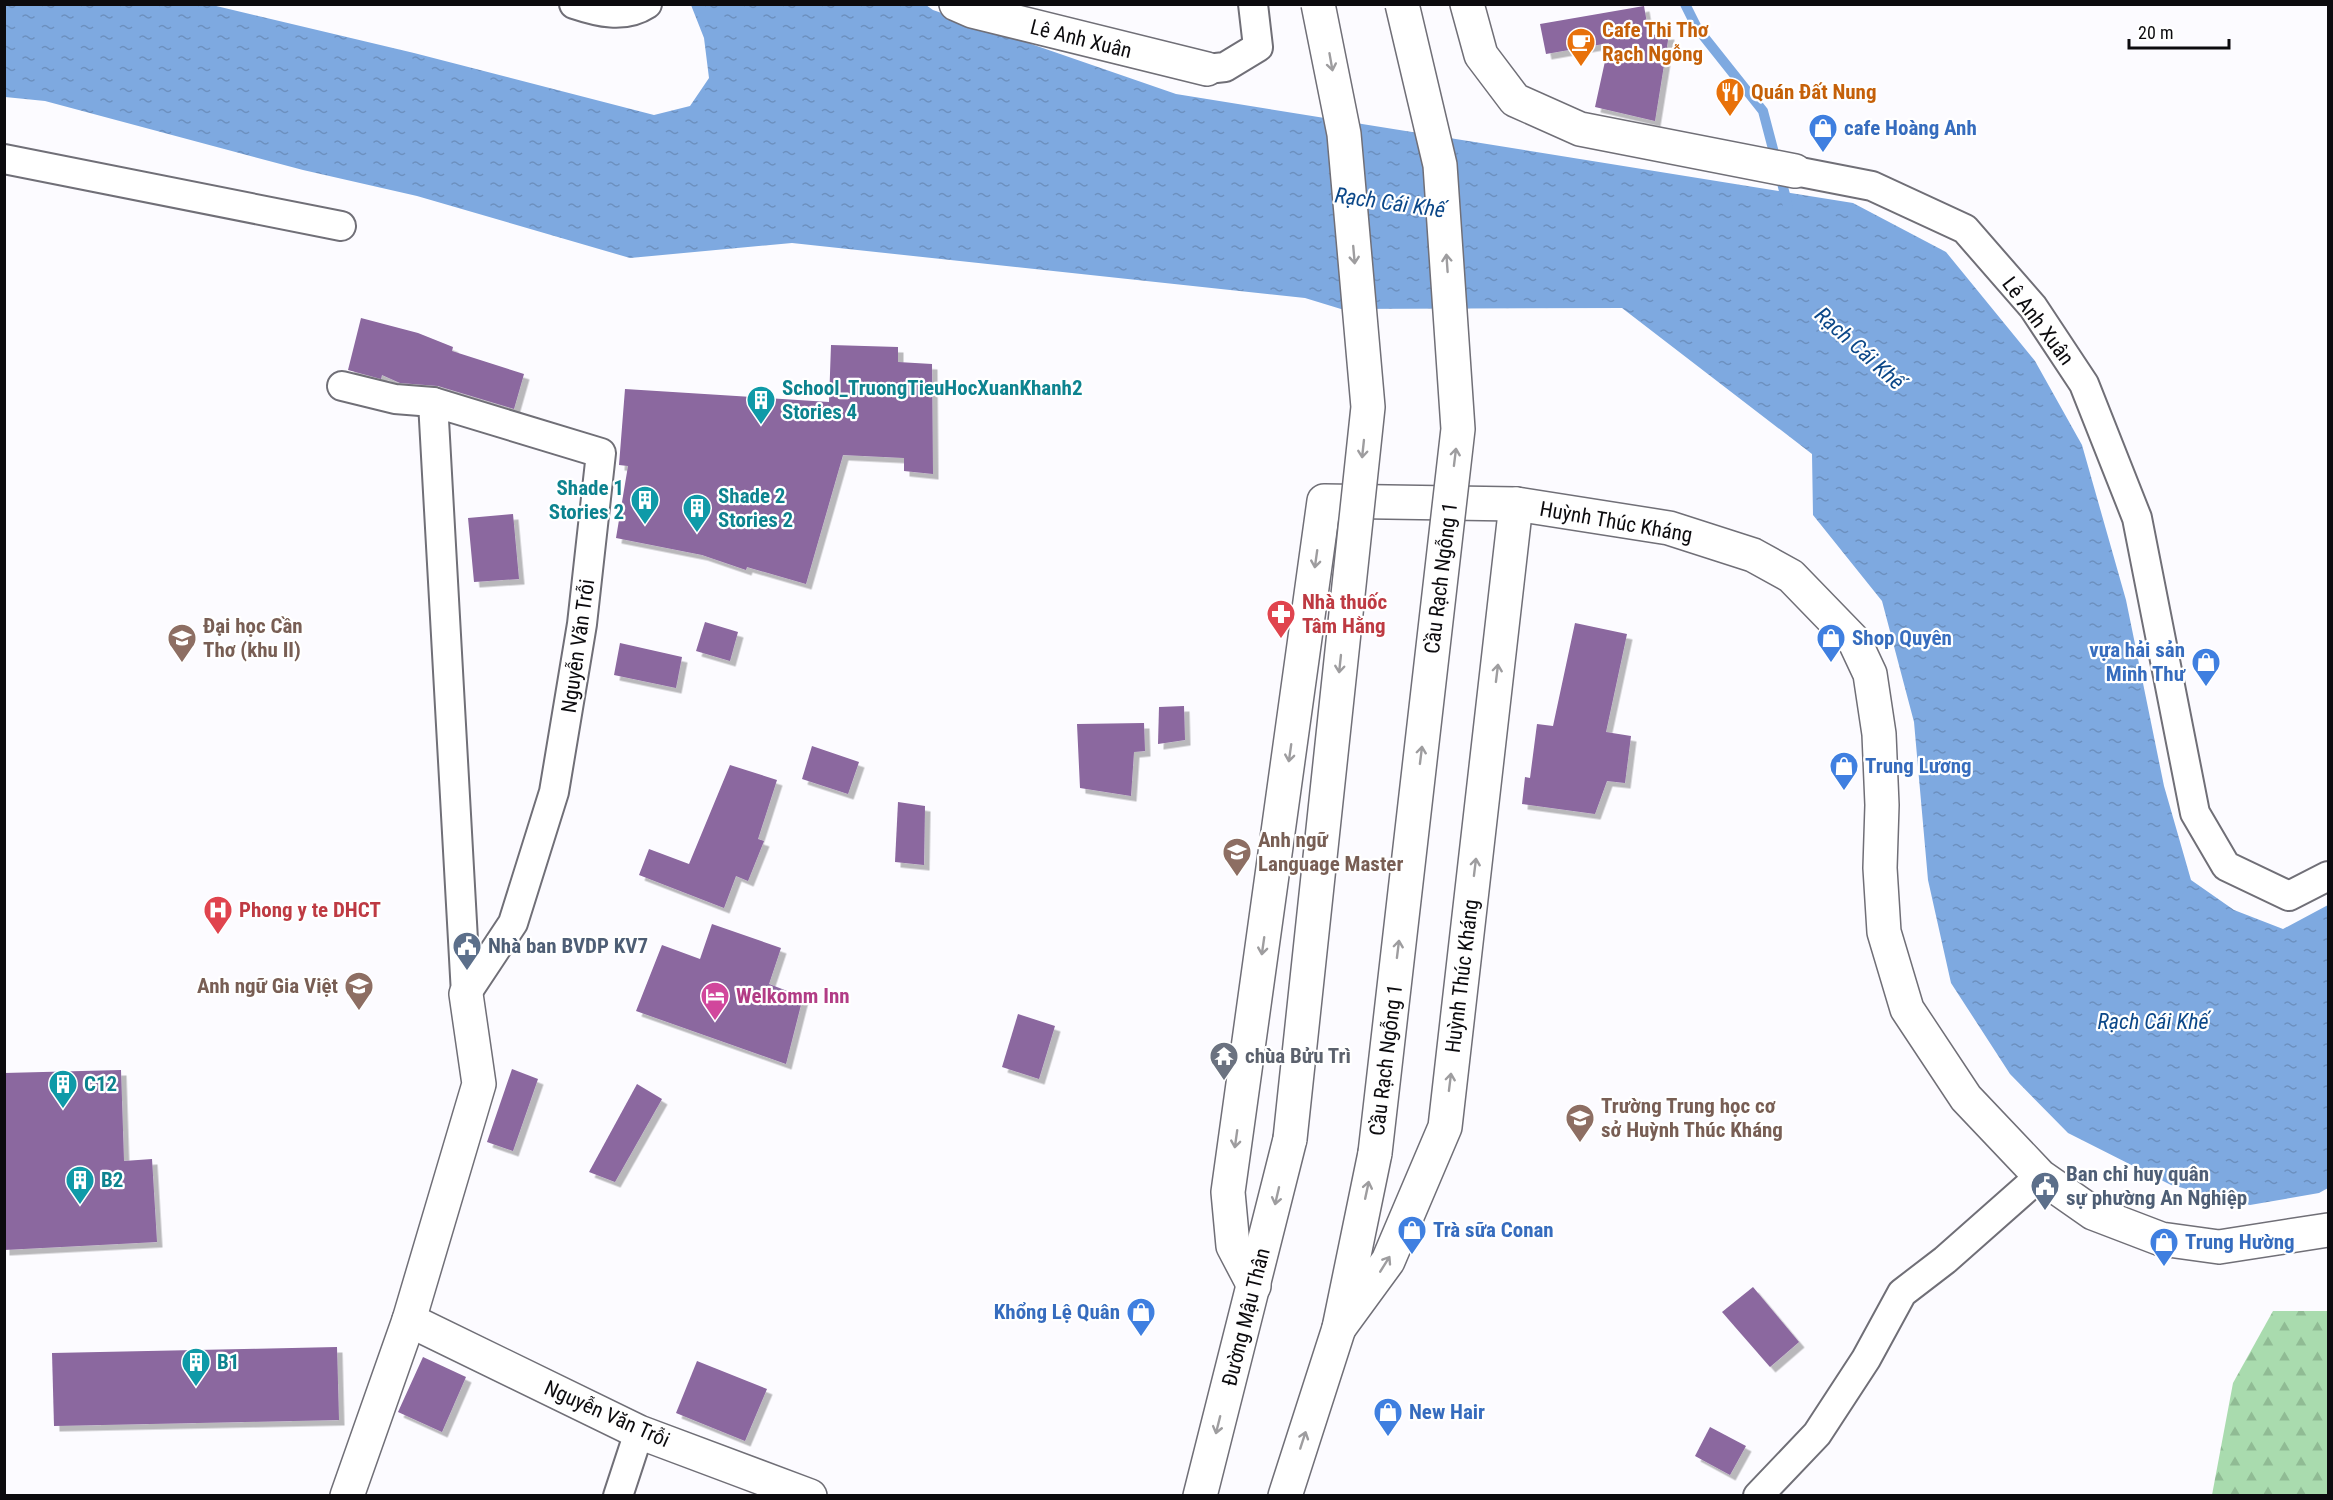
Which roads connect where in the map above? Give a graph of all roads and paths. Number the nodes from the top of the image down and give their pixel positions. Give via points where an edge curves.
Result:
1 (574, 4) edge
2 (647, 4) edge
3 (956, 4) edge
4 (1252, 4) edge
5 (1318, 4) edge
6 (1402, 4) edge
7 (1467, 4) edge
8 (1207, 69) joint
9 (4, 159) edge
10 (1795, 171) joint
11 (341, 226) dead end
12 (342, 386) dead end
13 (433, 402) junction
14 (1516, 504) junction
15 (2328, 876) edge
16 (466, 994) junction
17 (2040, 1176) junction
18 (2328, 1230) edge
19 (1254, 1287) junction
20 (409, 1320) junction
21 (1339, 1328) junction
22 (639, 1432) junction
23 (347, 1496) edge
24 (618, 1496) edge
25 (810, 1496) edge
26 (1200, 1496) edge
27 (1285, 1496) edge
28 (1758, 1496) edge

1 - 2 street via 619,13 636,12
3 - 8 street, Lê Anh Xuân
4 - 8 street via 1258,47 1225,67
5 -> 19 street, Đường Mậu Thân, bridge via 1344,134 1368,407 1290,1138
21 -> 6 street, Cầu Rạch Ngỗng 1, bridge via 1375,1153 1458,429 1440,165
7 - 10 street, Lê Anh Xuân via 1481,56 1515,100 1580,129
9 - 11 street
10 - 15 street, Lê Anh Xuân via 1872,186 1965,229 2033,307 2084,384 2138,518 2195,813 2226,866 2278,891 2289,896
12 - 13 street, Nguyễn Văn Trỗi via 395,399
13 - 16 street
13 - 16 street, Nguyễn Văn Trỗi via 601,453 582,624 554,792 513,923
14 - 17 street, Huỳnh Thúc Kháng via 1670,528 1753,555 1791,576 1855,642 1870,674 1879,734 1884,932 1907,1009 1966,1098
14 -> 19 street via 1324,501 1228,1192 1233,1246
21 -> 14 street, Huỳnh Thúc Kháng via 1388,1261 1444,1127
16 - 20 street via 479,1084
17 - 18 street, Huỳnh Thúc Kháng via 2093,1214 2161,1239 2219,1247
17 - 28 street via 1954,1253 1902,1293 1866,1359 1817,1434
19 -> 26 street, Đường Mậu Thân
20 - 22 street, Nguyễn Văn Trỗi
20 - 23 street
27 -> 21 street
22 - 24 street
22 - 25 street, Nguyễn Văn Trỗi

